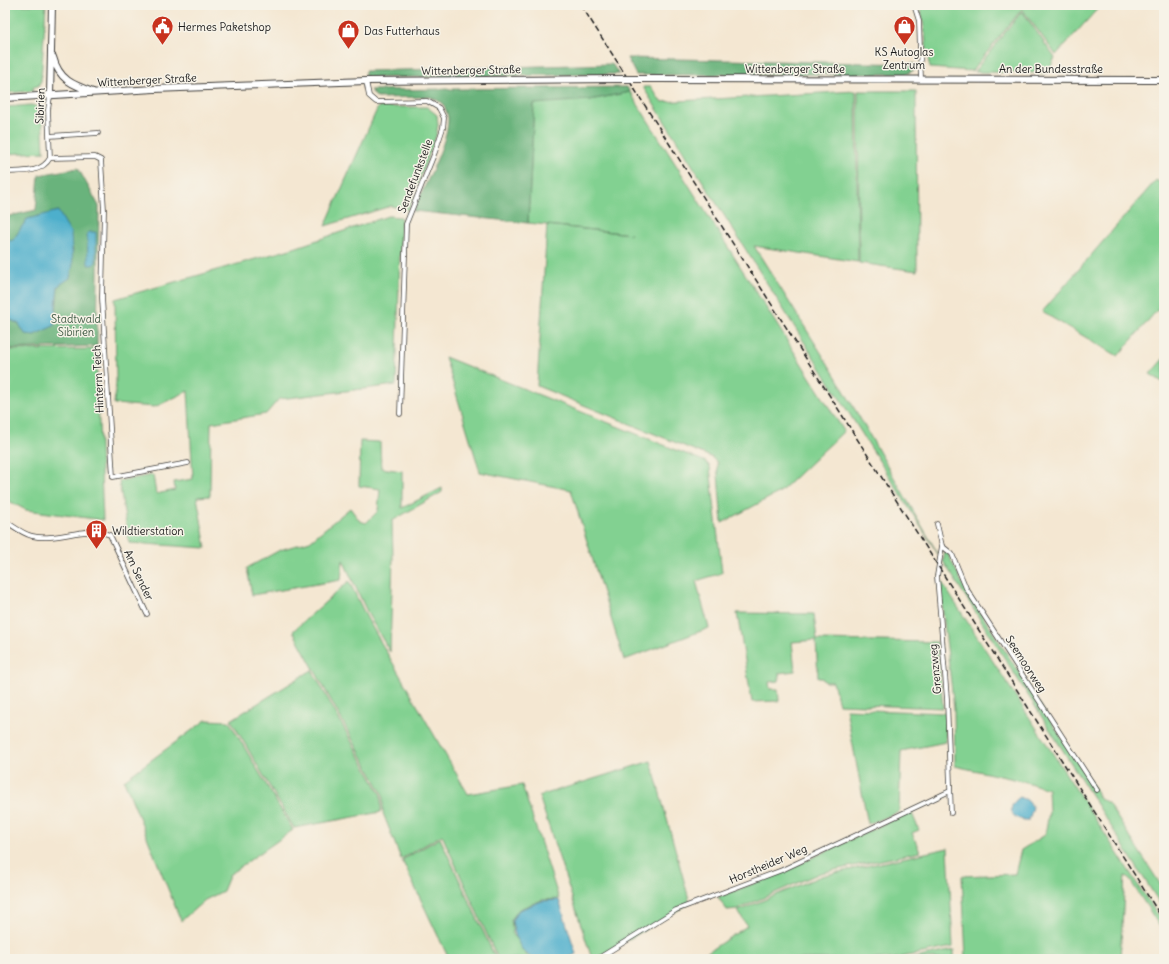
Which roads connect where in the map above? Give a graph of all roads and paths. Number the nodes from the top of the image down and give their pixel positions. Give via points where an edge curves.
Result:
1 (52, 5) edge
2 (914, 5) edge
3 (52, 52) junction
4 (921, 79) junction
5 (938, 79) joint
6 (1164, 80) edge
7 (366, 81) junction
8 (96, 93) junction
9 (50, 96) junction
10 (5, 98) edge
11 (98, 133) dead end
12 (49, 136) junction
13 (50, 158) junction
14 (5, 172) edge
15 (400, 414) dead end
16 (188, 463) dead end
17 (5, 521) edge
18 (937, 524) dead end
19 (942, 546) junction
20 (148, 614) dead end
21 (1097, 790) dead end
22 (950, 791) junction
23 (951, 813) dead end
24 (597, 959) edge

1 - 3 main road, Sibirien
2 - 4 street via 919,21
3 - 8 main road via 59,73 64,79
3 - 9 main road, Sibirien
4 - 5 main road, Wittenberger Straße
4 - 7 main road, Wittenberger Straße, bridge
5 - 6 main road, An der Bundesstraße
7 - 8 main road, Wittenberger Straße
7 - 15 street, Sendefunkstelle via 369,96 376,102 427,101 439,108 444,118 434,152 406,224
8 - 9 main road, Wittenberger Straße
9 - 10 main road, Wittenberger Straße
9 - 12 street, Sibirien
11 - 12 street
12 - 13 street, Sibirien
13 - 14 street via 40,169
13 - 16 street, Hinterm Teich via 95,157 101,160 104,210 102,298 113,477
17 - 20 street, Am Sender via 31,536 46,537 89,532 110,535
18 - 19 street, Grenzweg
19 - 21 street, Seemoorweg via 952,554 966,588
19 - 22 street, Grenzweg via 937,576 947,699
22 - 23 street, Grenzweg
22 - 24 street, Horstheider Weg via 782,870 676,910

